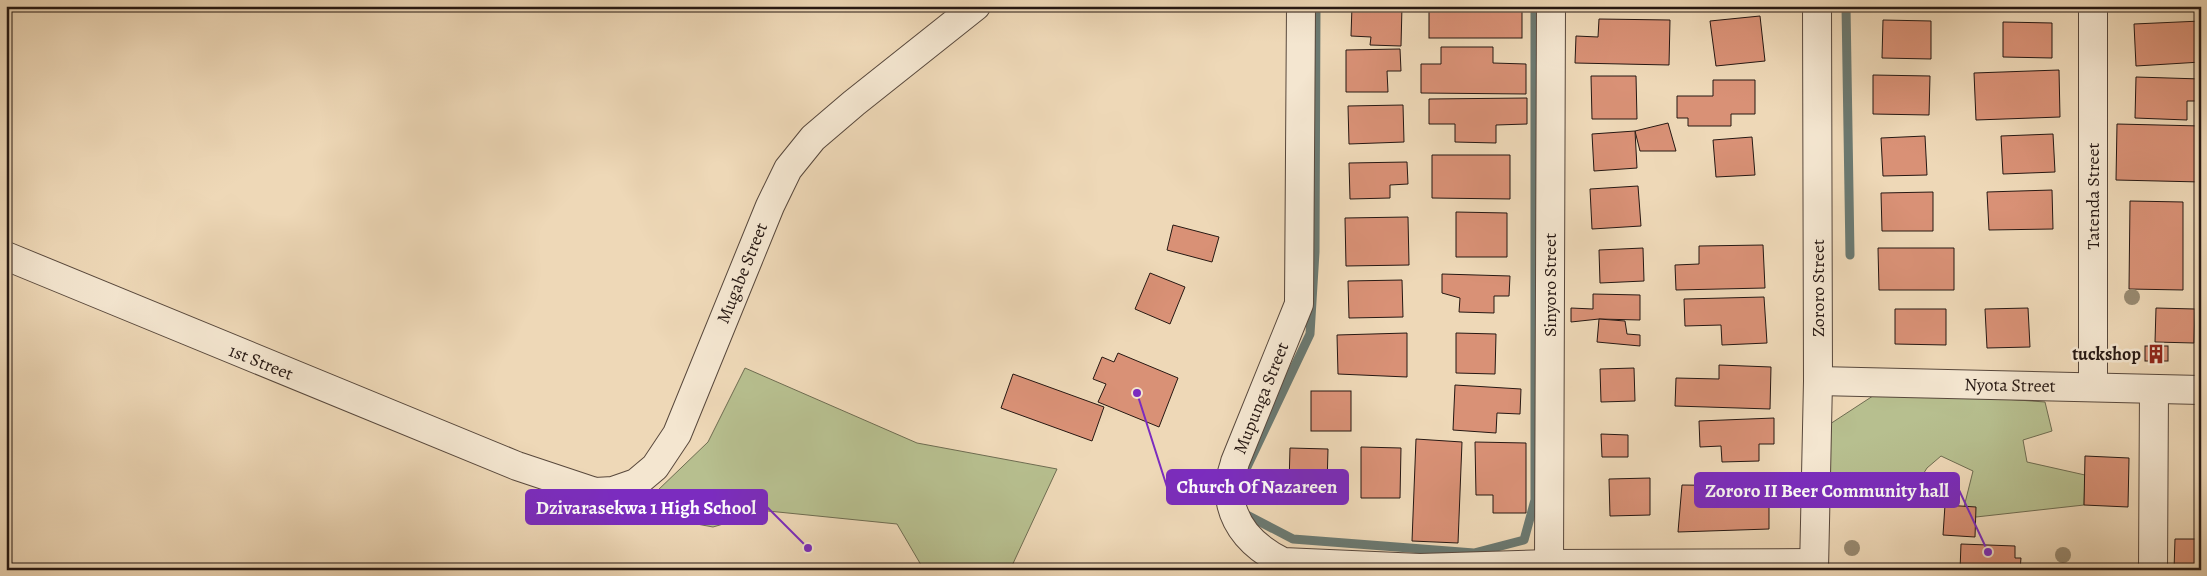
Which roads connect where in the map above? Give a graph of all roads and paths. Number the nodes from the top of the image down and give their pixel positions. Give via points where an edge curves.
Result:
1 (976, 6) edge
2 (1301, 6) edge
3 (1552, 6) edge
4 (1817, 6) edge
5 (2093, 6) edge
6 (6, 256) edge
7 (1818, 381) junction
8 (2093, 386) junction
9 (2154, 389) junction
10 (2201, 390) edge
11 (517, 466) joint
12 (1548, 564) junction
13 (1814, 566) edge
14 (2153, 570) edge

1 - 11 street, Mugabe Street via 813,138 788,170 770,206 677,434 655,467 636,483 613,491 596,492
2 - 12 street, Mupunga Street via 1299,304 1235,462 1228,488 1235,517 1248,538 1263,552 1283,562 1420,568
3 - 12 street, Sinyoro Street
4 - 7 street, Zororo Street
5 - 8 street, Tatenda Street
6 - 11 street, 1st Street
7 - 8 street, Nyota Street
7 - 13 street, Zororo Street
8 - 9 street, Nyota Street
9 - 10 street, Nyota Street
9 - 14 street
12 - 13 street, Mupunga Street

